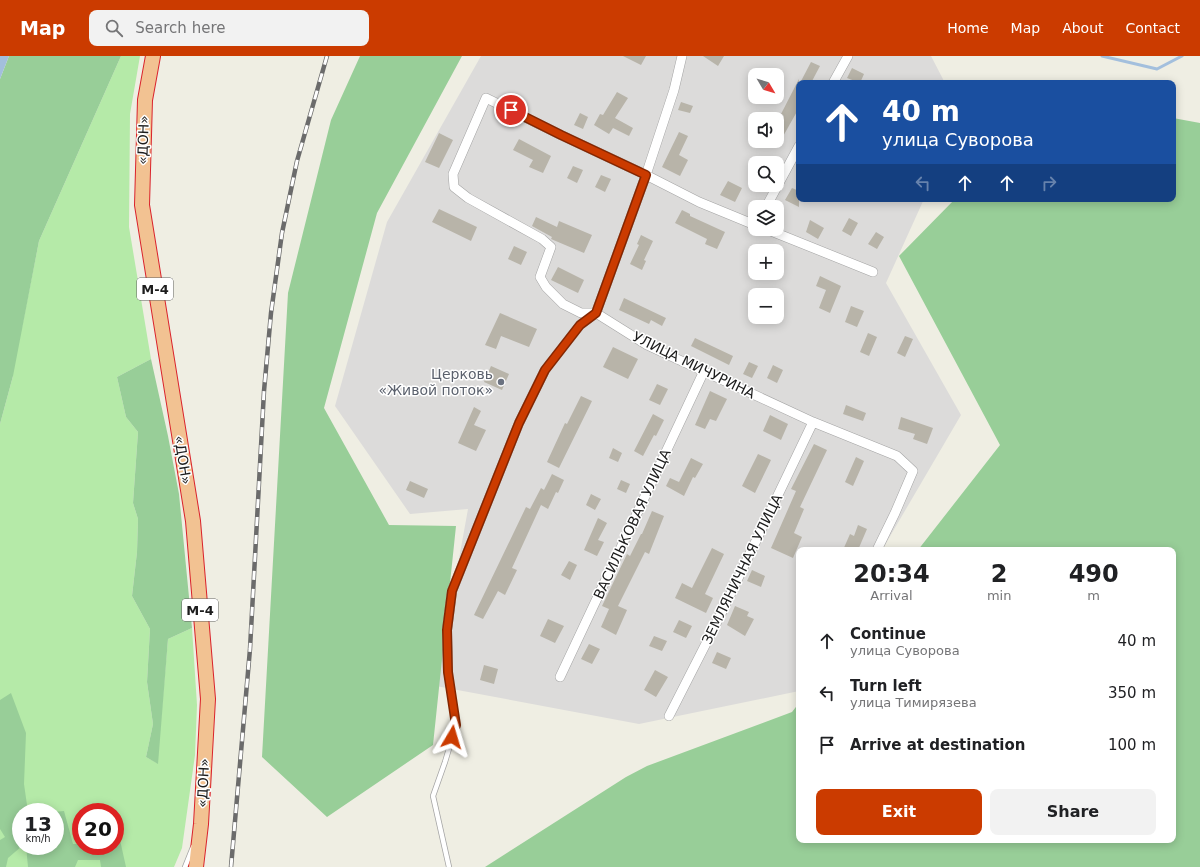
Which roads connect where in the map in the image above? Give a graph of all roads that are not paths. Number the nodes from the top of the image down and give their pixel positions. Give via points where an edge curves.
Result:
1 (153, 56) edge
2 (682, 56) edge
3 (848, 56) edge
4 (835, 80) edge
5 (796, 152) edge
6 (646, 175) junction
7 (770, 200) edge
8 (748, 222) edge
9 (783, 236) edge
10 (872, 272) dead end
11 (596, 313) junction
12 (704, 370) junction
13 (813, 422) junction
14 (878, 547) edge
15 (448, 672) joint
16 (560, 677) dead end
17 (669, 716) dead end
18 (201, 824) junction
19 (185, 867) edge
20 (196, 867) edge
21 (449, 867) edge

1 - 18 highway, «ДОН» / М-4 via 145,100 142,205 193,521 208,699
2 - 6 street via 674,90
3 - 4 street
5 - 7 street
6 - 8 street via 699,202
6 - 11 street
6 - 11 street, УЛИЦА МИЧУРИНА via 486,98 453,174 454,187 468,198 542,239 551,247 540,277 563,304 581,313
9 - 10 street
11 - 12 street, УЛИЦА МИЧУРИНА via 647,345
11 - 15 street via 580,325 545,370 519,423 452,591 447,630
12 - 13 street, УЛИЦА МИЧУРИНА
12 - 16 street, ВАСИЛЬКОВАЯ УЛИЦА
13 - 14 street, УЛИЦА МИЧУРИНА via 897,456 913,471
13 - 17 street, ЗЕМЛЯНИЧНАЯ УЛИЦА
15 - 21 lane via 456,725 434,796
18 - 19 lane
18 - 20 highway, «ДОН» / М-4

